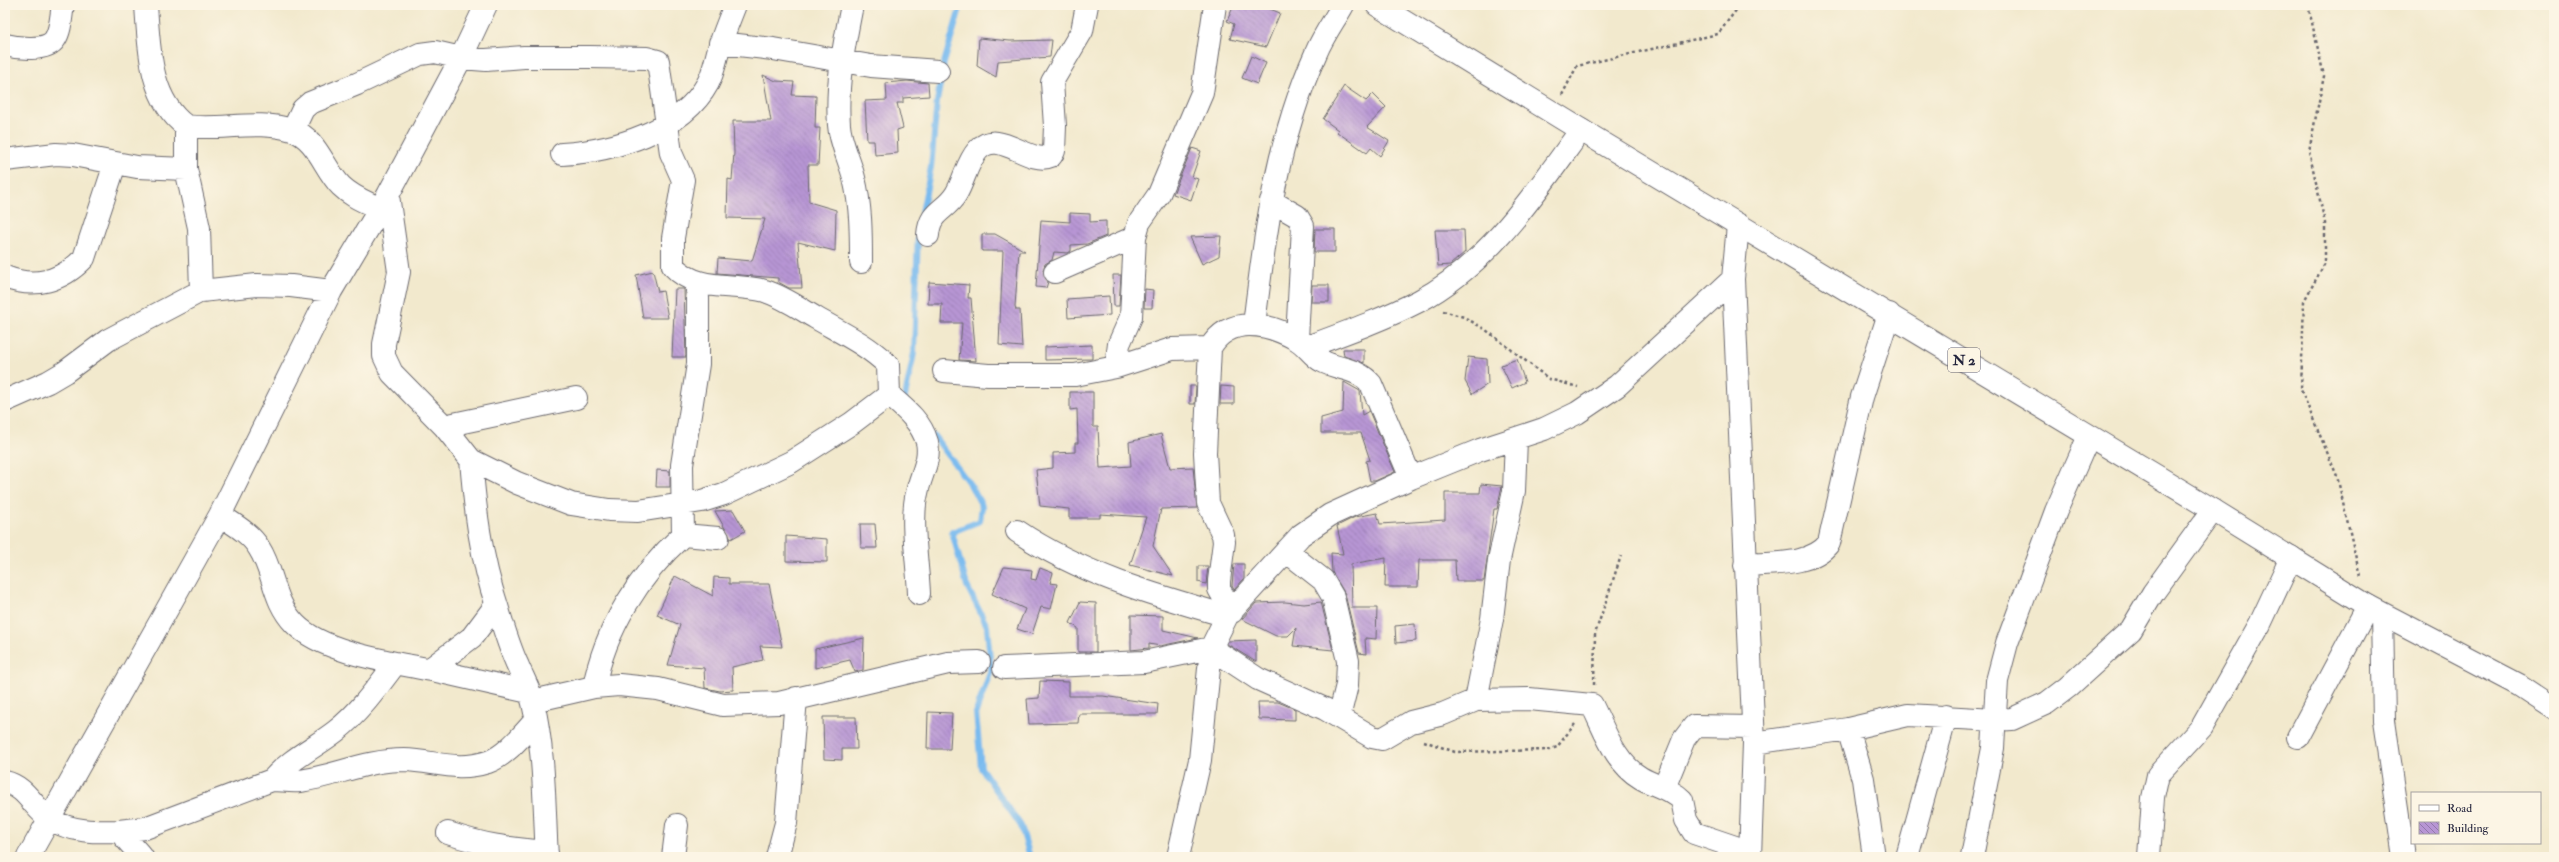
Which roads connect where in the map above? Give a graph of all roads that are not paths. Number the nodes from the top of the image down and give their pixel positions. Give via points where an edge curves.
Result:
1 (62, 5) edge
2 (146, 5) edge
3 (486, 5) edge
4 (735, 5) edge
5 (852, 5) edge
6 (1087, 5) edge
7 (1214, 5) edge
8 (1343, 5) edge
9 (1377, 5) edge
10 (720, 43) junction
11 (5, 45) edge
12 (461, 58) junction
13 (841, 62) junction
14 (938, 71) dead end
15 (666, 123) junction
16 (186, 126) junction
17 (293, 130) junction
18 (1581, 130) junction
19 (562, 154) dead end
20 (5, 160) edge
21 (115, 164) junction
22 (186, 169) junction
23 (1271, 201) junction
24 (384, 202) junction
25 (1738, 225) junction
26 (928, 235) dead end
27 (1135, 237) junction
28 (861, 262) dead end
29 (1055, 272) dead end
30 (5, 277) edge
31 (1733, 279) junction
32 (696, 282) junction
33 (201, 291) junction
34 (330, 291) junction
35 (1889, 314) junction
36 (1254, 325) junction
37 (1302, 343) junction
38 (1210, 348) junction
39 (1116, 367) junction
40 (944, 371) dead end
41 (889, 395) junction
42 (576, 398) dead end
43 (5, 402) edge
44 (444, 426) junction
45 (2089, 436) junction
46 (1516, 439) junction
47 (471, 460) junction
48 (1411, 478) junction
49 (683, 505) junction
50 (2213, 510) junction
51 (220, 515) junction
52 (1016, 531) dead end
53 (683, 535) junction
54 (718, 538) dead end
55 (1286, 551) junction
56 (2291, 558) junction
57 (1745, 565) junction
58 (919, 594) dead end
59 (496, 605) junction
60 (2375, 610) junction
61 (1230, 614) junction
62 (1211, 648) junction
63 (979, 662) dead end
64 (395, 664) junction
65 (1004, 668) dead end
66 (430, 669) junction
67 (594, 687) junction
68 (796, 698) junction
69 (1476, 700) junction
70 (533, 705) junction
71 (2554, 708) edge
72 (1946, 716) junction
73 (1339, 717) junction
74 (1995, 720) junction
75 (1848, 729) junction
76 (1753, 735) junction
77 (2298, 736) dead end
78 (272, 780) junction
79 (5, 782) edge
80 (1664, 788) junction
81 (49, 818) junction
82 (677, 825) dead end
83 (120, 831) junction
84 (448, 833) dead end
85 (547, 855) edge
86 (1750, 855) edge
87 (28, 857) edge
88 (142, 857) edge
89 (674, 857) edge
90 (777, 857) edge
91 (1178, 857) edge
92 (1874, 857) edge
93 (1907, 857) edge
94 (1972, 857) edge
95 (2150, 857) edge
96 (2404, 857) edge

1 - 11 street via 55,39 50,44 27,47
2 - 16 street via 153,69 159,88 175,118
3 - 12 street
4 - 10 street
5 - 13 street
6 - 26 street via 1082,31 1052,82 1055,126 1052,156 1037,158 994,142 984,145 976,151 950,203 936,212 929,222
7 - 27 street via 1202,93 1159,194 1139,223
8 - 23 street via 1316,52 1291,119
9 - 18 street, N 2
10 - 13 street via 773,49
10 - 15 street via 709,82 700,97
12 - 15 street via 653,59 660,67
12 - 17 street via 435,52 420,54 403,61 357,84 310,103 303,110
12 - 24 street
13 - 14 street
13 - 28 street via 839,127 858,194 861,216
15 - 19 street via 612,147
15 - 32 street via 671,153 683,180 673,238 673,266 682,275
16 - 17 street via 274,127
16 - 22 street
17 - 24 street via 308,140 340,185 353,196
18 - 25 street, N 2
18 - 37 street via 1499,238 1475,261 1420,300
20 - 21 street via 56,154
21 - 22 street via 153,169
21 - 30 street via 84,258 72,270 44,282 28,283
22 - 33 street via 199,228
23 - 36 street
23 - 37 street via 1296,216 1303,226
24 - 34 street
24 - 44 street via 398,272 384,356 392,373
25 - 31 street
25 - 35 street, N 2
27 - 29 street
27 - 39 street via 1131,317 1120,344
31 - 46 street via 1617,386 1570,416
31 - 57 street
32 - 41 street via 764,291 786,299 851,337 871,349 888,365
32 - 49 street via 698,364 683,457
33 - 34 street via 257,285
33 - 43 street via 108,340 54,379
34 - 51 street
35 - 45 street, N 2
35 - 57 street via 1862,397 1829,543 1817,555 1784,562
36 - 37 street via 1275,330
36 - 38 street via 1228,328 1217,337
37 - 48 street via 1322,361 1356,372 1371,384
38 - 39 street via 1172,349
38 - 61 street via 1205,453 1208,503 1223,535 1218,581
39 - 40 street via 1075,375 1048,376
41 - 49 street via 852,423 791,462 724,494
41 - 58 street via 910,413 927,442 927,458 916,493
42 - 44 street
44 - 47 street
45 - 50 street, N 2
45 - 74 street via 2056,511 2018,609 1997,680
46 - 48 street via 1480,450
46 - 69 street via 1514,490 1499,560 1492,619
47 - 49 street via 517,483 571,504 609,510 638,511
47 - 59 street via 482,554
48 - 55 street via 1330,515 1301,535
49 - 53 street
50 - 56 street, N 2
50 - 74 street via 2153,593 2131,630 2047,703 2012,719
51 - 64 street via 247,534 259,548 275,593 284,609 307,634 330,645
51 - 81 street
52 - 61 street via 1058,557 1087,571
53 - 54 street
53 - 67 street via 667,549 648,572 611,631 603,649
55 - 61 street
55 - 73 street via 1323,580 1333,597 1348,661 1347,686
56 - 60 street, N 2
56 - 95 street via 2260,624 2202,727 2158,775 2153,798
57 - 76 street
59 - 66 street via 472,637
59 - 70 street
60 - 71 street, N 2 via 2519,686
60 - 77 street
60 - 96 street via 2384,721
61 - 62 street
62 - 65 street via 1144,662
62 - 73 street via 1258,679
62 - 91 street via 1200,760
63 - 68 street via 948,663
64 - 66 street
64 - 78 street via 352,717 316,746 284,766
66 - 70 street
67 - 68 street via 619,685 658,689 723,705 779,703
67 - 70 street
68 - 90 street via 786,823
69 - 73 street via 1444,714 1411,722 1382,738 1372,736
69 - 80 street via 1529,699 1592,705 1621,760 1641,778
70 - 78 street via 505,751 490,761 448,767 405,760 376,762 298,781
70 - 85 street
72 - 74 street
72 - 75 street via 1908,715
72 - 93 street
74 - 94 street via 1988,783
75 - 76 street
75 - 92 street via 1864,786
76 - 80 street via 1694,726 1684,739
76 - 86 street
78 - 83 street via 145,828
79 - 81 street via 13,784 28,795
80 - 86 street via 1682,800 1686,820 1694,833
81 - 83 street via 70,827 94,832
81 - 87 street
82 - 89 street
83 - 88 street
84 - 85 street via 474,843

